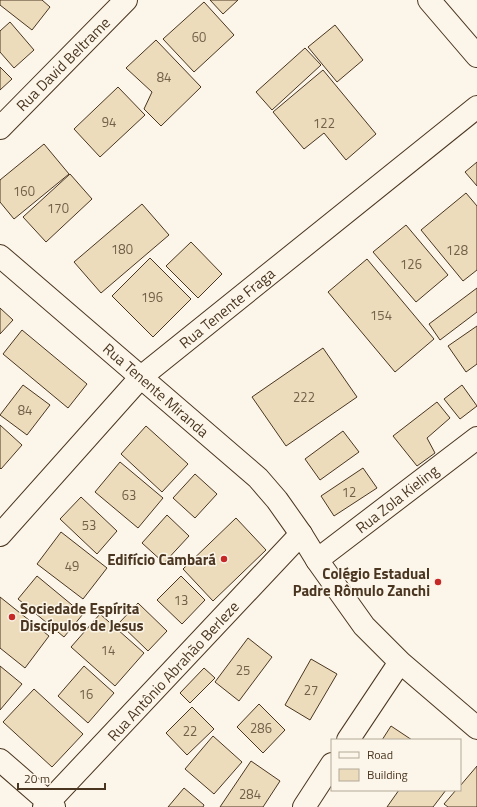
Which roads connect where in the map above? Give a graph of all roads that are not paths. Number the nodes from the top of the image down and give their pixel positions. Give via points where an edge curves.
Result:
1 (126, 0) edge
2 (429, 0) edge
3 (477, 56) edge
4 (477, 107) edge
5 (0, 128) edge
6 (0, 256) edge
7 (141, 377) junction
8 (477, 438) edge
9 (301, 534) junction
10 (0, 535) edge
11 (318, 560) junction
12 (400, 662) junction
13 (477, 728) edge
14 (349, 739) edge
15 (0, 760) edge
16 (331, 766) edge
17 (49, 805) edge
18 (304, 807) edge

1 - 5 street, Rua David Beltrame
2 - 3 street
4 - 7 street, Rua Tenente Fraga
6 - 7 street, Rua Tenente Miranda
7 - 9 street, Rua Tenente Miranda via 258,478
7 - 10 street, Rua Tenente Fraga
8 - 11 street, Rua Zola Kieling
9 - 11 street, Rua Tenente Miranda
9 - 17 street, Rua Antônio Abrahão Berleze
11 - 12 street, Rua Tenente Miranda via 364,626
12 - 13 street, Rua Tenente Miranda
12 - 14 street
15 - 17 street
16 - 18 street

